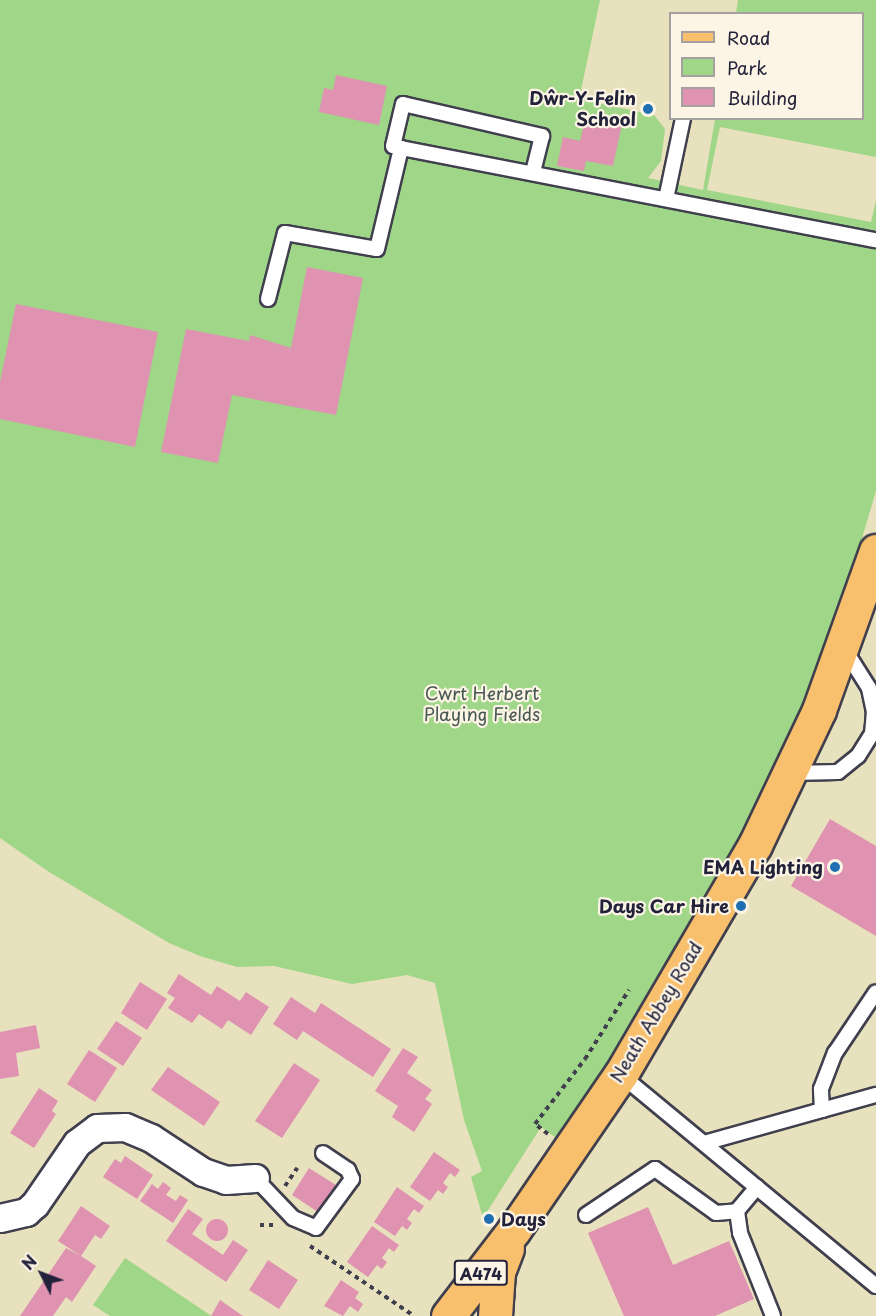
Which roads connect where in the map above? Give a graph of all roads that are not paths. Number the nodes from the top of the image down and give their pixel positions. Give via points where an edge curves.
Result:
1 (683, 120) edge
2 (401, 148) junction
3 (533, 173) junction
4 (666, 199) junction
5 (876, 240) edge
6 (268, 299) dead end
7 (876, 551) edge
8 (844, 648) junction
9 (874, 734) edge
10 (791, 773) junction
11 (876, 992) edge
12 (621, 1074) junction
13 (876, 1095) edge
14 (822, 1110) junction
15 (704, 1143) junction
16 (323, 1153) dead end
17 (255, 1178) joint
18 (757, 1187) junction
19 (737, 1210) junction
20 (586, 1215) dead end
21 (0, 1218) edge
22 (514, 1230) junction
23 (876, 1286) edge
24 (448, 1316) edge
25 (495, 1316) edge
26 (773, 1316) edge

1 - 4 lane
2 - 3 lane
2 - 3 lane via 393,146 402,105 542,136
2 - 6 lane via 377,249 285,233
3 - 4 lane
4 - 5 lane
7 - 8 main road, Neath Abbey Road / A474
8 - 9 lane via 869,688
8 - 10 main road, Neath Abbey Road / A474
9 - 10 lane via 858,756 838,772
10 - 12 main road, Neath Abbey Road / A474 via 755,845
11 - 14 lane via 835,1053 821,1089
12 - 15 lane
12 - 22 main road, Neath Abbey Road / A474
13 - 14 lane
14 - 15 lane
15 - 18 lane
16 - 17 lane via 348,1170 352,1179 316,1228 294,1218
17 - 21 street via 226,1180 203,1172 151,1138 125,1127 97,1128 77,1143 35,1204 26,1212
18 - 19 lane
18 - 23 lane
19 - 20 lane via 716,1213 655,1169
19 - 26 lane via 740,1233
22 - 24 main road, Neath Abbey Road / A474
22 - 25 main road, Neath Abbey Road / A474 via 498,1272

